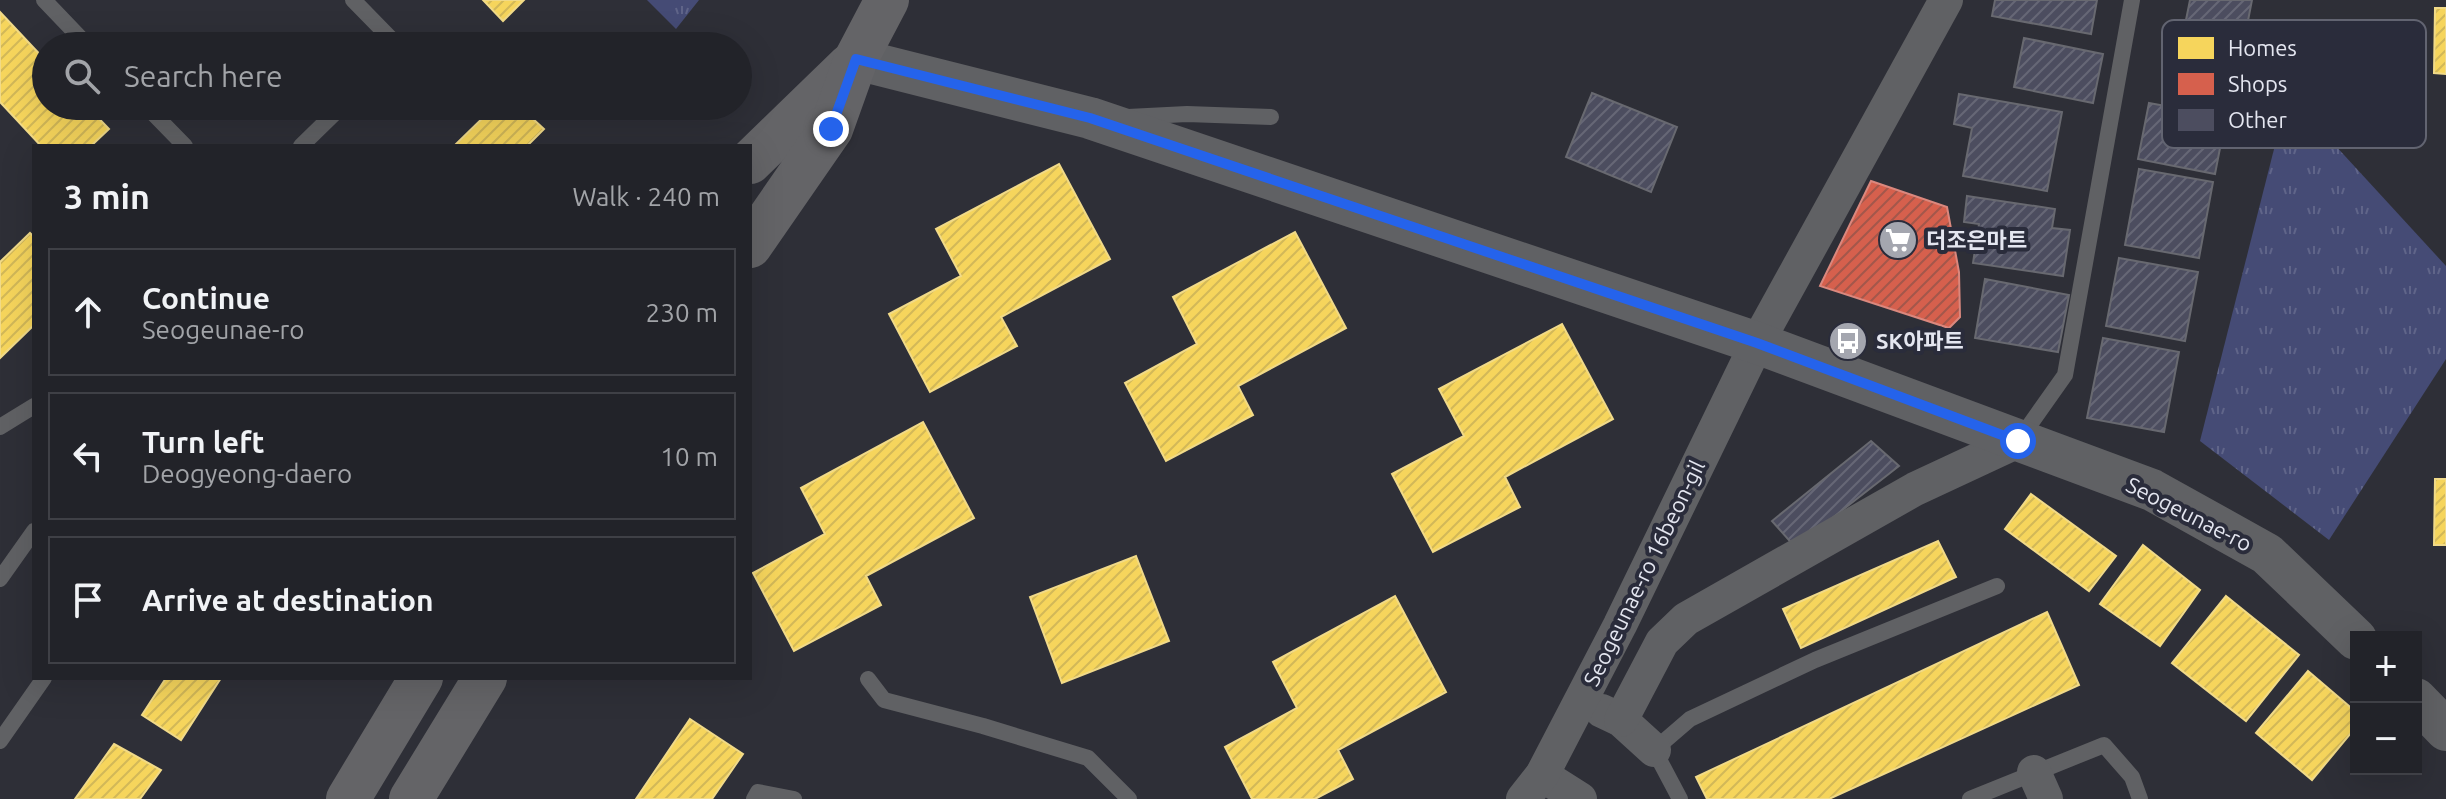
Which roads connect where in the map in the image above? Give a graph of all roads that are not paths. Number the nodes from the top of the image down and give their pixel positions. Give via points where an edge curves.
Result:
1 (44, 0) edge
2 (353, 0) edge
3 (887, 0) edge
4 (1946, 0) edge
5 (2132, 0) edge
6 (75, 32) edge
7 (384, 32) edge
8 (856, 59) junction
9 (1271, 117) dead end
10 (1090, 118) junction
11 (160, 120) edge
12 (328, 120) edge
13 (183, 144) edge
14 (303, 144) edge
15 (752, 160) edge
16 (752, 243) edge
17 (1757, 343) junction
18 (32, 407) edge
19 (0, 427) edge
20 (2018, 441) junction
21 (32, 534) edge
22 (0, 579) edge
23 (1997, 586) dead end
24 (1620, 625) junction
25 (2350, 633) edge
26 (1662, 642) junction
27 (868, 679) dead end
28 (43, 680) edge
29 (420, 680) edge
30 (484, 680) edge
31 (1581, 700) junction
32 (2420, 703) edge
33 (1621, 720) junction
34 (2446, 728) edge
35 (0, 741) edge
36 (1654, 750) junction
37 (2040, 786) edge
38 (1532, 787) edge
39 (348, 799) edge
40 (411, 799) edge
41 (754, 799) edge
42 (794, 799) edge
43 (1129, 799) edge
44 (1580, 799) edge
45 (1680, 799) edge
46 (1970, 799) edge
47 (2140, 799) edge

1 - 6 lane
2 - 7 lane
3 - 8 main road
4 - 17 street, Seogeunae-ro 16beon-gil
5 - 20 lane via 2065,375
8 - 10 street, Seogeunae-ro
8 - 15 main road
8 - 16 main road via 831,129
9 - 10 lane
10 - 17 street, Seogeunae-ro
11 - 13 lane
12 - 14 lane
17 - 20 street, Seogeunae-ro
17 - 24 street, Seogeunae-ro 16beon-gil
18 - 19 lane
20 - 25 street, Seogeunae-ro via 2152,490 2267,554
20 - 26 street via 1915,489 1686,619
21 - 22 lane
23 - 36 lane via 1815,660 1690,719
24 - 26 street
24 - 31 street, Seogeunae-ro 16beon-gil
26 - 33 street
27 - 43 lane via 884,700 1088,758
28 - 35 lane
29 - 39 main road
30 - 40 main road
31 - 33 street
31 - 38 street, Seogeunae-ro 16beon-gil
32 - 34 street
33 - 36 street
36 - 45 lane
37 - 46 lane
37 - 47 lane via 2104,745 2132,777
38 - 44 street
41 - 42 lane via 758,792

